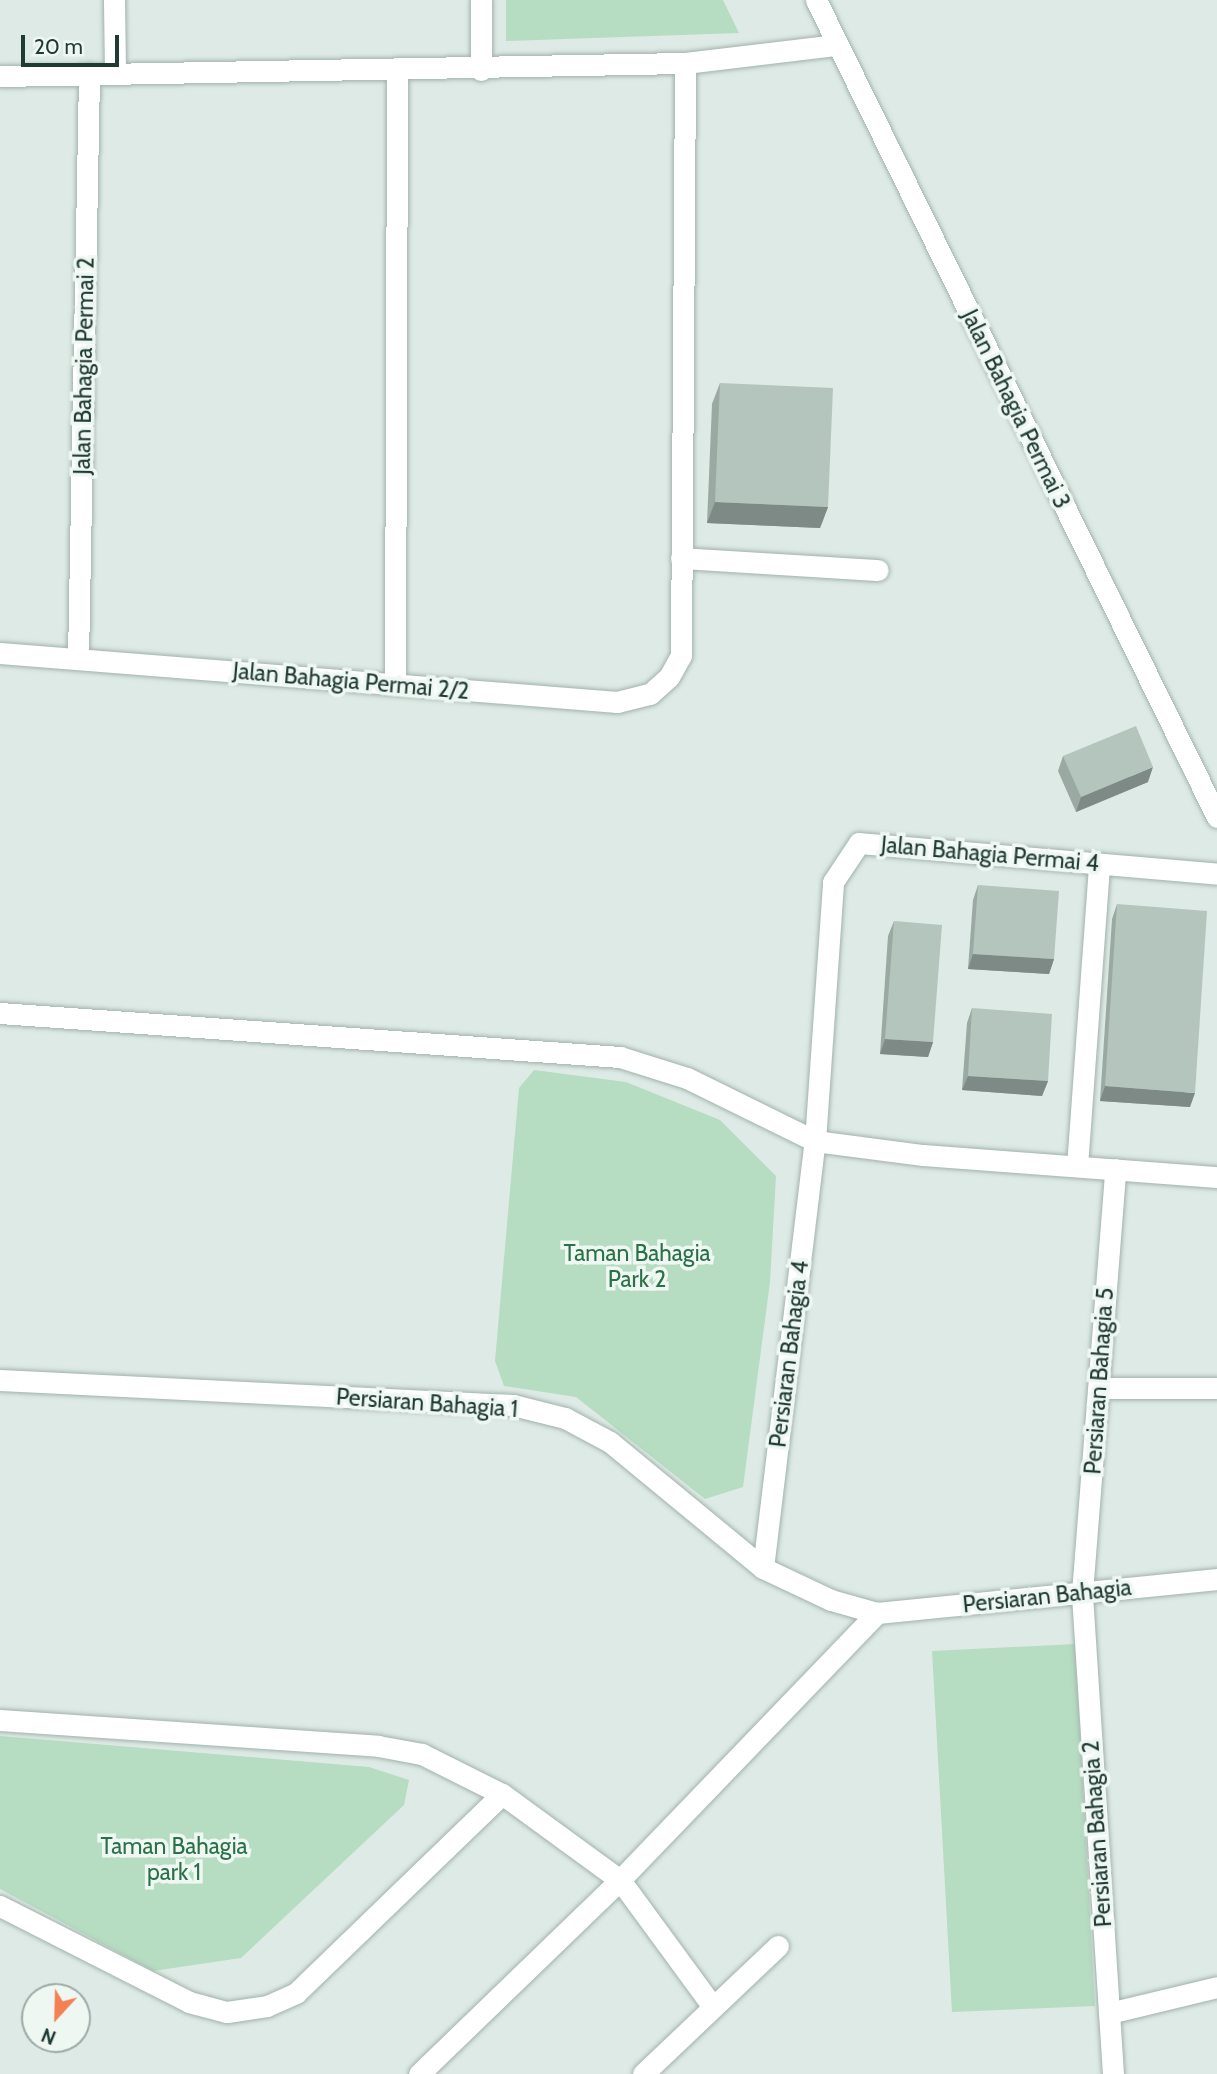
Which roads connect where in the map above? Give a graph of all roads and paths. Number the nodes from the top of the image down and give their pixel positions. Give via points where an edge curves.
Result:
1 (114, 0) edge
2 (481, 0) edge
3 (816, 0) edge
4 (837, 45) junction
5 (685, 63) junction
6 (481, 70) junction
7 (115, 72) junction
8 (397, 72) junction
9 (89, 73) junction
10 (0, 76) edge
11 (681, 558) junction
12 (878, 570) dead end
13 (0, 653) edge
14 (78, 659) junction
15 (395, 684) junction
16 (1217, 817) edge
17 (1099, 864) junction
18 (1217, 874) edge
19 (0, 1013) edge
20 (815, 1141) junction
21 (1077, 1166) junction
22 (1115, 1169) junction
23 (1217, 1177) edge
24 (0, 1380) edge
25 (1099, 1388) junction
26 (1217, 1388) edge
27 (763, 1568) junction
28 (1217, 1579) edge
29 (1082, 1593) junction
30 (877, 1613) junction
31 (0, 1720) edge
32 (502, 1794) junction
33 (620, 1880) junction
34 (0, 1906) edge
35 (778, 1946) dead end
36 (1217, 1987) edge
37 (713, 2007) junction
38 (1109, 2013) junction
39 (419, 2074) edge
40 (643, 2074) edge
41 (1113, 2074) edge

1 - 7 street
2 - 6 street
3 - 4 street, Jalan Bahagia Permai 3
4 - 5 street
4 - 16 street, Jalan Bahagia Permai 3
5 - 6 street
5 - 11 street
6 - 8 street
7 - 8 street
7 - 9 street
8 - 15 street
9 - 10 street
9 - 14 street, Jalan Bahagia Permai 2
11 - 12 street
11 - 15 street, Jalan Bahagia Permai 2/2 via 681,655 669,677 650,694 617,702
13 - 14 street, Jalan Bahagia Permai 2/2
14 - 15 street, Jalan Bahagia Permai 2/2
17 - 18 street, Jalan Bahagia Permai 4
17 - 20 street, Jalan Bahagia Permai 4 via 859,843 834,882
17 - 21 street
19 - 20 street via 620,1058 687,1078
20 - 21 street via 923,1155
20 - 27 street, Persiaran Bahagia 4
21 - 22 street
22 - 23 street
22 - 25 street, Persiaran Bahagia 5
24 - 27 street, Persiaran Bahagia 1 via 513,1405 565,1418 610,1442
25 - 26 street
25 - 29 street, Persiaran Bahagia 5
27 - 30 street, Persiaran Bahagia 1 via 831,1600
28 - 29 street, Persiaran Bahagia
29 - 30 street, Persiaran Bahagia
29 - 38 street, Persiaran Bahagia 2
30 - 33 street
31 - 32 street via 377,1746 422,1754
32 - 33 street
32 - 34 street via 296,1993 267,2006 227,2012 189,2002
33 - 37 street
33 - 39 street
35 - 37 street
36 - 38 street
37 - 40 street
38 - 41 street, Persiaran Bahagia 2

